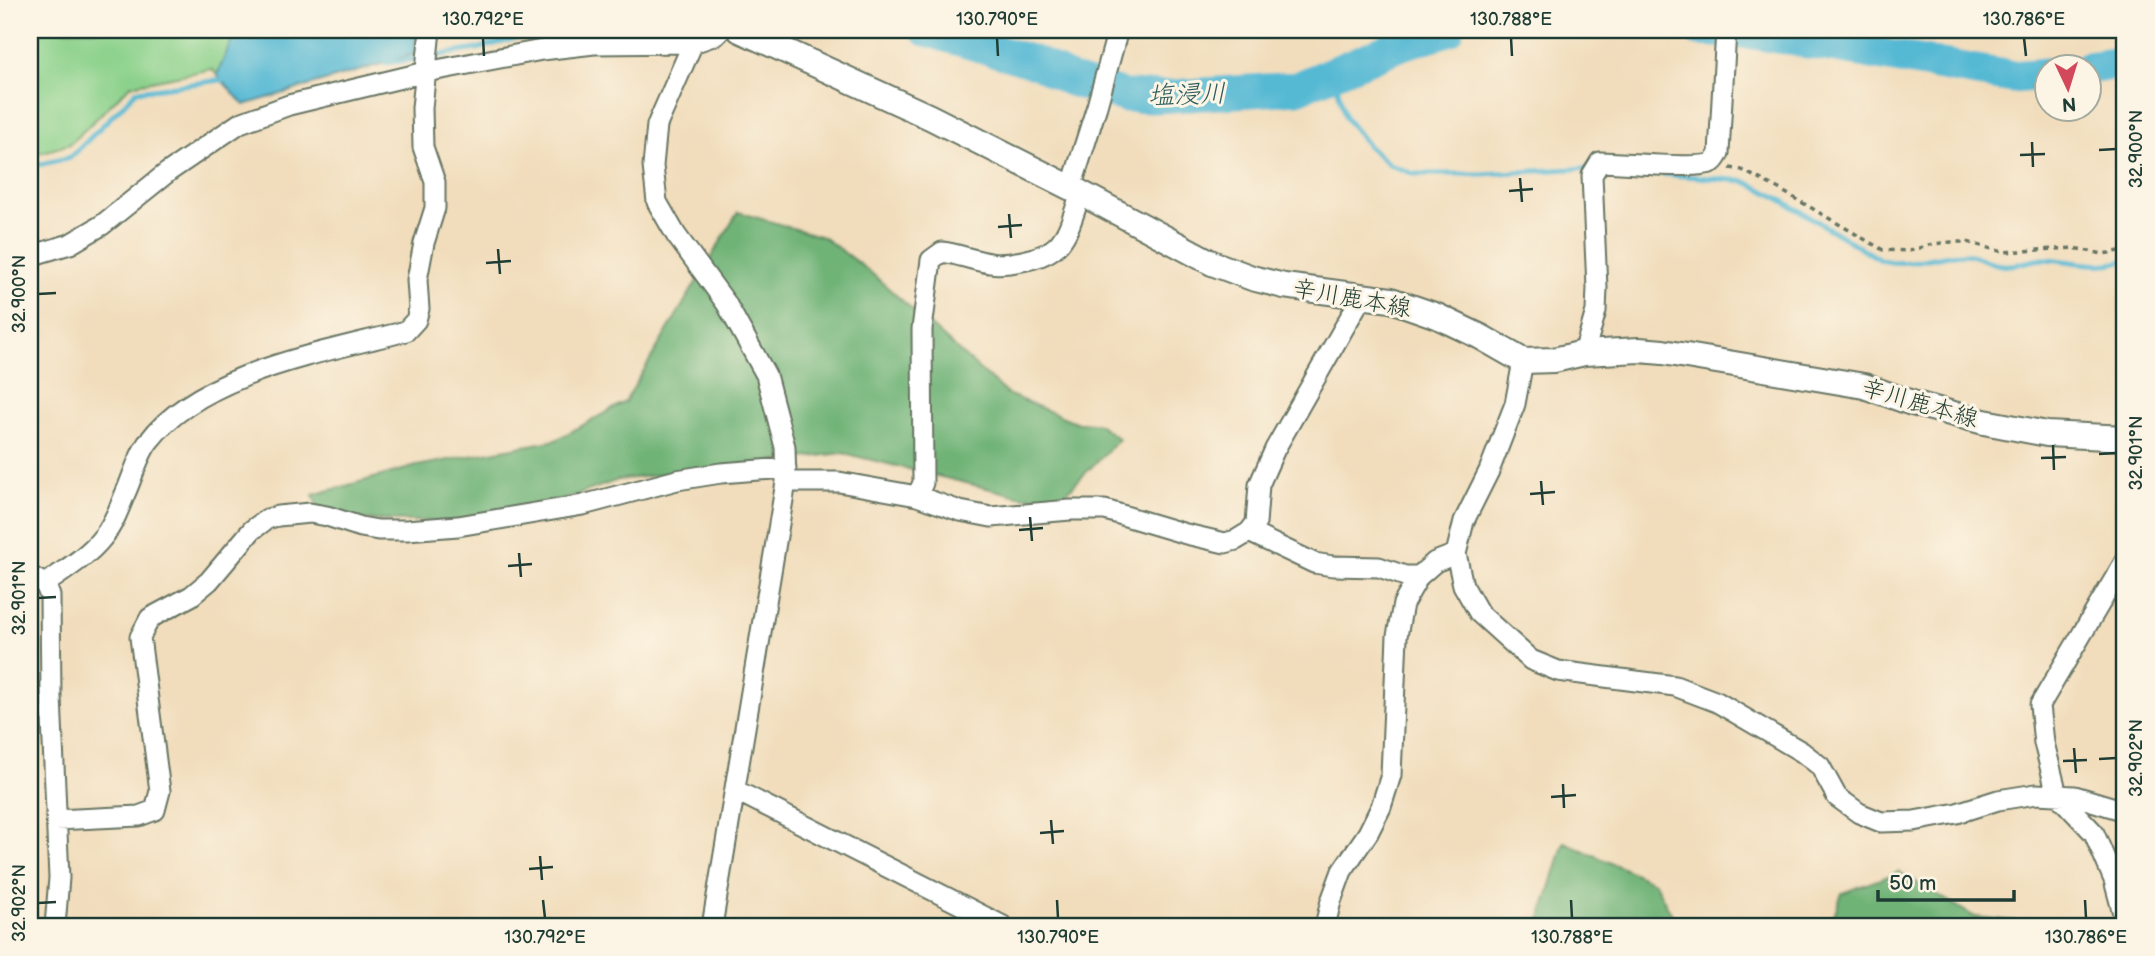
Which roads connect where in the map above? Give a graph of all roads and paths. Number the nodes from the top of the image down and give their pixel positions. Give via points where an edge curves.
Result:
1 (430, 30) edge
2 (721, 30) edge
3 (740, 30) edge
4 (1118, 30) edge
5 (1726, 30) edge
6 (694, 43) junction
7 (426, 72) junction
8 (1713, 162) junction
9 (1076, 190) junction
10 (2125, 250) edge
11 (30, 256) edge
12 (1361, 298) junction
13 (1584, 353) junction
14 (1523, 361) junction
15 (2125, 438) edge
16 (786, 475) junction
17 (917, 496) junction
18 (1249, 532) junction
19 (1457, 554) junction
20 (2125, 561) edge
21 (1419, 576) junction
22 (37, 580) edge
23 (735, 790) junction
24 (2057, 794) junction
25 (2125, 811) edge
26 (56, 820) junction
27 (2125, 921) edge
28 (55, 926) edge
29 (712, 926) edge
30 (1003, 926) edge
31 (1325, 926) edge

1 - 7 street
2 - 6 street
3 - 9 main road, 辛川鹿本線
4 - 9 street
5 - 8 street via 1719,153
6 - 7 street via 594,44
6 - 16 street via 657,125 653,166 657,202 726,303 765,375 782,434
7 - 11 street via 300,102 240,123 102,225 71,244
7 - 22 street via 423,147 435,182 435,208 424,243 416,320 406,331 239,377 197,400 164,423 147,444 104,537 74,563
8 - 10 path via 1742,170 1779,189 1883,250 1909,251 1951,242 2003,253
8 - 13 street via 1600,162 1592,175 1596,311
9 - 12 main road, 辛川鹿本線 via 1212,263 1252,278
9 - 17 street via 1066,232 1056,249 1042,257 989,263 942,252 931,260 922,329 923,483
12 - 14 main road, 辛川鹿本線 via 1391,300 1437,316
12 - 18 street via 1275,449 1259,485 1256,523
13 - 14 main road, 辛川鹿本線
13 - 15 main road, 辛川鹿本線 via 1663,352 1864,386 1912,403 2034,432
14 - 19 street via 1515,404 1464,521
16 - 17 street
16 - 23 street
16 - 26 street via 721,473 583,505 458,526 378,530 310,513 267,519 209,581 150,618 140,637 160,791 155,810 139,816
17 - 18 street via 991,517 1105,510 1225,543
18 - 21 street via 1314,563 1379,567
19 - 21 street via 1435,562
19 - 24 street via 1463,585 1479,613 1531,660 1558,671 1675,687 1717,702 1820,766 1837,797 1858,813 1881,821 1914,821 1998,800
20 - 24 street via 2040,705 2043,743
21 - 31 street via 1403,604 1397,636 1391,775 1368,833 1342,871
22 - 26 street via 50,596
23 - 29 street
23 - 30 street
24 - 25 street
24 - 27 street via 2094,833
26 - 28 street via 59,878

